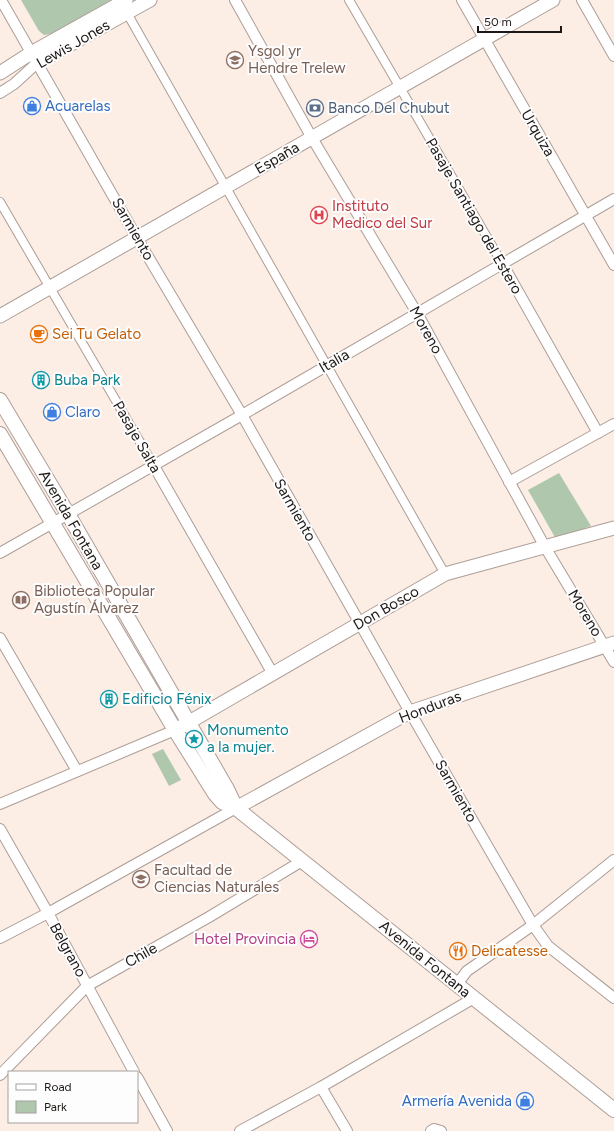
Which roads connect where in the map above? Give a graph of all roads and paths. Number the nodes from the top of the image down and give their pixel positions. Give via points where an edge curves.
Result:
1 (1, 0) edge
2 (150, 0) edge
3 (235, 0) edge
4 (349, 0) edge
5 (462, 0) edge
6 (553, 0) edge
7 (582, 0) edge
8 (127, 6) edge
9 (484, 40) junction
10 (614, 56) edge
11 (34, 58) junction
12 (17, 63) junction
13 (0, 65) edge
14 (0, 73) edge
15 (400, 88) junction
16 (0, 92) edge
17 (312, 138) junction
18 (226, 187) junction
19 (614, 199) edge
20 (0, 202) edge
21 (586, 216) junction
22 (137, 238) junction
23 (502, 264) junction
24 (614, 265) edge
25 (50, 288) junction
26 (416, 313) junction
27 (0, 316) edge
28 (327, 365) junction
29 (0, 400) edge
30 (242, 415) junction
31 (614, 424) edge
32 (598, 433) junction
33 (0, 434) edge
34 (154, 466) junction
35 (509, 482) junction
36 (68, 514) junction
37 (53, 523) junction
38 (614, 528) edge
39 (545, 547) junction
40 (0, 554) edge
41 (445, 574) junction
42 (360, 623) junction
43 (0, 638) edge
44 (609, 644) edge
45 (614, 662) edge
46 (273, 674) junction
47 (410, 712) junction
48 (188, 722) junction
49 (175, 730) junction
50 (77, 771) junction
51 (0, 804) edge
52 (236, 808) junction
53 (0, 829) edge
54 (614, 860) edge
55 (302, 861) junction
56 (48, 914) junction
57 (533, 925) junction
58 (0, 938) edge
59 (457, 984) junction
60 (87, 986) junction
61 (474, 998) junction
62 (614, 998) edge
63 (133, 1071) edge
64 (0, 1075) edge
65 (138, 1079) edge
66 (321, 1087) junction
67 (614, 1110) edge
68 (167, 1131) edge
69 (240, 1131) edge
70 (347, 1131) edge
71 (431, 1131) edge
72 (441, 1131) edge

1 - 11 street, Sarmiento
2 - 8 street, Lewis Jones
3 - 17 street, Moreno
4 - 15 street, Pasaje Santiago del Estero
5 - 9 street, Urquiza
6 - 9 street, España
7 - 10 street
8 - 11 street, Lewis Jones
8 - 18 street
9 - 15 street, España
9 - 21 street, Urquiza
11 - 12 street, Lewis Jones
11 - 16 street, Lewis Jones via 14,84
11 - 22 street, Sarmiento
12 - 13 street
12 - 14 street, Lewis Jones
15 - 17 street, España
15 - 23 street, Pasaje Santiago del Estero
17 - 18 street, España
17 - 26 street, Moreno
18 - 22 street, España
18 - 28 street
19 - 21 street, Italia
20 - 25 street, Pasaje Salta
21 - 23 street, Italia
21 - 24 street, Urquiza
22 - 25 street, España
22 - 30 street, Sarmiento
23 - 26 street, Italia
23 - 32 street, Pasaje Santiago del Estero
25 - 27 street, España
25 - 34 street, Pasaje Salta
26 - 28 street, Italia
26 - 35 street, Moreno
28 - 30 street, Italia
28 - 41 street
29 - 36 main road, Avenida Fontana
30 - 34 street, Italia
30 - 42 street, Sarmiento
31 - 32 street
32 - 35 street
33 - 37 main road, Avenida Fontana
34 - 36 street, Italia
34 - 46 street, Pasaje Salta
35 - 39 street, Moreno
36 - 37 street, Italia
36 - 48 main road, Avenida Fontana
37 - 40 street, Italia
37 - 49 main road, Avenida Fontana
38 - 39 street, Don Bosco
39 - 41 street, Don Bosco
39 - 44 street, Moreno
41 - 42 street, Don Bosco
42 - 46 street, Don Bosco
42 - 47 street, Sarmiento
43 - 50 street
44 - 45 street, Moreno
44 - 47 street, Honduras
46 - 48 street, Don Bosco
47 - 52 street, Honduras
47 - 57 street, Sarmiento
48 - 49 street, Don Bosco
48 - 52 main road, Avenida Fontana
49 - 50 street
49 - 52 main road, Avenida Fontana via 215,794 222,802
50 - 51 street
52 - 55 main road, Avenida Fontana
52 - 56 street
53 - 56 street, Belgrano
54 - 57 street
55 - 59 main road, Avenida Fontana
55 - 60 street, Chile
56 - 58 street
56 - 60 street, Belgrano
57 - 59 street via 467,971
57 - 62 street, Sarmiento via 548,946
59 - 61 main road, Avenida Fontana
60 - 63 street, Belgrano
60 - 64 street, Chile
61 - 66 street
61 - 67 main road, Avenida Fontana
65 - 68 street
66 - 69 street
66 - 70 street
71 - 72 street

